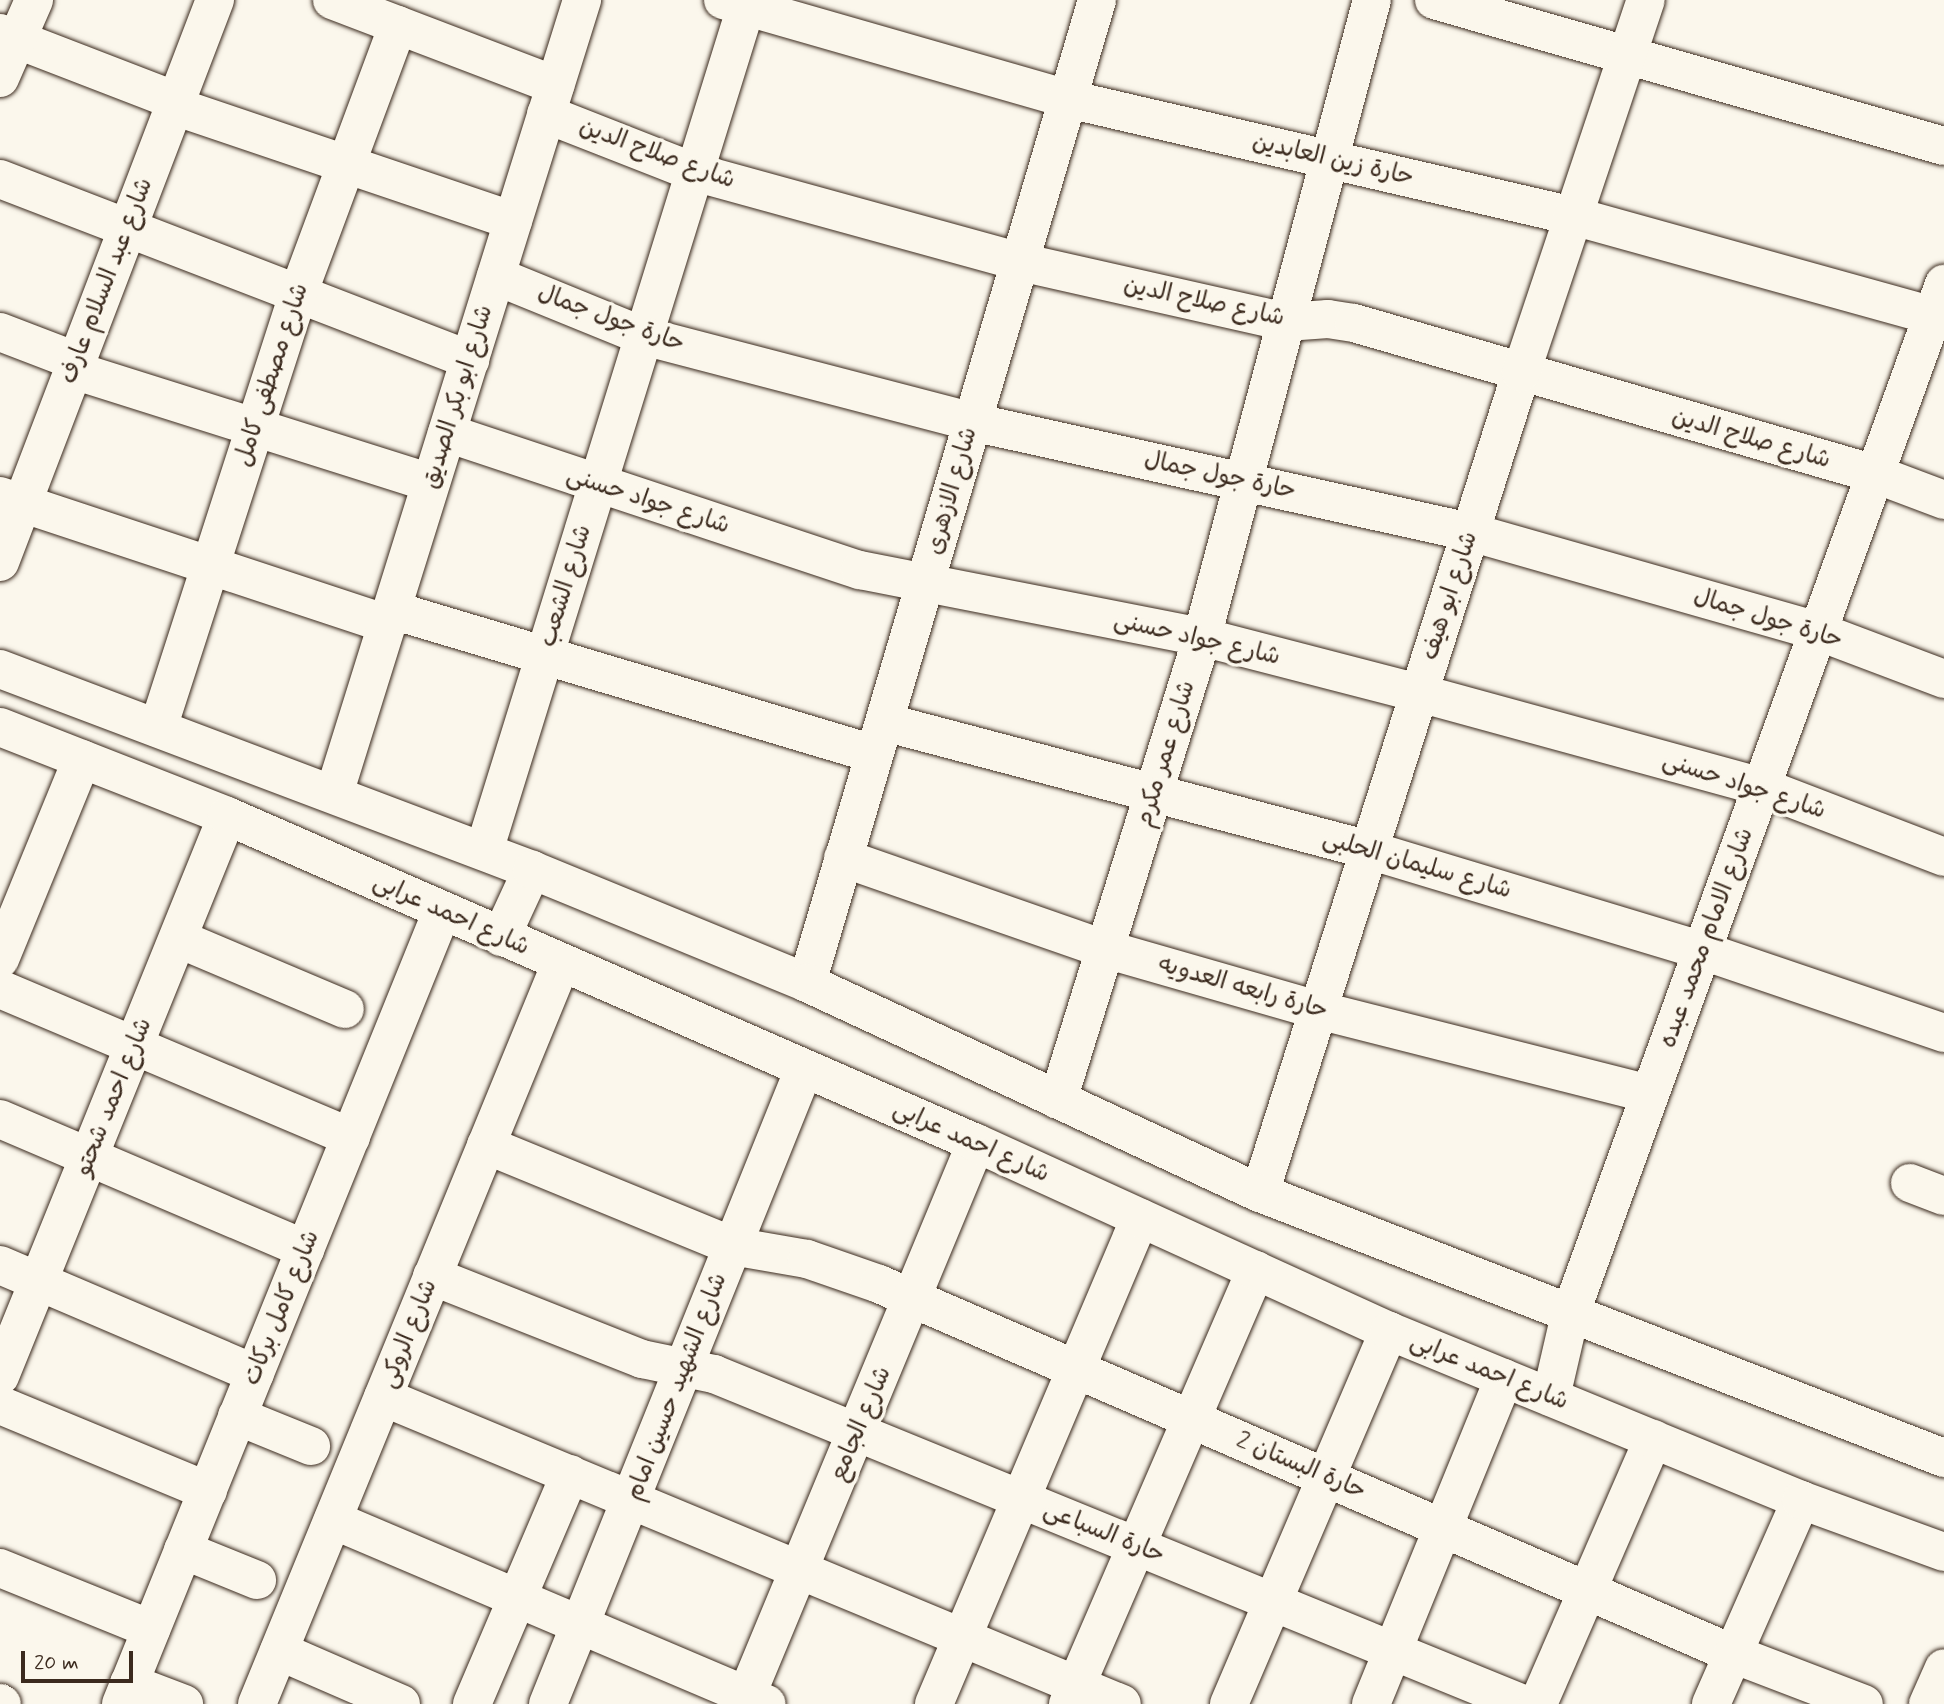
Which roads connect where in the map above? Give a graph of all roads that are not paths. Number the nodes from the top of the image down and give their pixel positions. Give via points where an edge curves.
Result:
1 (34, 0) edge
2 (215, 0) edge
3 (332, 0) edge
4 (582, 0) edge
5 (1097, 0) edge
6 (1373, 0) edge
7 (1434, 0) edge
8 (1646, 0) edge
9 (738, 3) edge
10 (398, 25) junction
11 (8, 36) edge
12 (1626, 58) junction
13 (0, 78) edge
14 (1068, 99) junction
15 (551, 100) junction
16 (175, 104) junction
17 (1944, 146) edge
18 (1329, 159) junction
19 (346, 165) junction
20 (694, 172) junction
21 (0, 179) edge
22 (1573, 216) junction
23 (513, 221) junction
24 (127, 229) junction
25 (1020, 262) junction
26 (496, 276) junction
27 (298, 294) junction
28 (1940, 306) edge
29 (1286, 322) junction
30 (0, 332) edge
31 (643, 336) junction
32 (470, 360) junction
33 (75, 366) junction
34 (1521, 373) junction
35 (972, 422) junction
36 (255, 427) junction
37 (447, 433) junction
38 (1875, 474) junction
39 (1244, 482) junction
40 (431, 483) junction
41 (597, 485) junction
42 (11, 500) edge
43 (1944, 500) edge
44 (1470, 532) junction
45 (0, 562) edge
46 (209, 568) junction
47 (925, 583) junction
48 (389, 617) junction
49 (1817, 631) junction
50 (1202, 637) junction
51 (544, 656) junction
52 (0, 669) edge
53 (1944, 679) edge
54 (1419, 693) junction
55 (0, 727) edge
56 (158, 728) junction
57 (879, 738) junction
58 (82, 759) junction
59 (1762, 787) junction
60 (1154, 793) junction
61 (334, 794) junction
62 (228, 817) junction
63 (1369, 850) junction
64 (484, 851) junction
65 (1944, 857) edge
66 (843, 858) junction
67 (532, 870) junction
68 (442, 911) junction
69 (501, 937) junction
70 (178, 939) junction
71 (1105, 949) junction
72 (1703, 951) junction
73 (0, 959) edge
74 (561, 963) junction
75 (807, 983) junction
76 (0, 989) edge
77 (345, 1009) dead end
78 (1318, 1010) junction
79 (1944, 1033) edge
80 (134, 1048) junction
81 (804, 1069) junction
82 (1650, 1094) junction
83 (1058, 1100) junction
84 (0, 1119) edge
85 (351, 1137) junction
86 (976, 1143) junction
87 (486, 1145) junction
88 (88, 1160) junction
89 (1260, 1193) junction
90 (1140, 1217) junction
91 (732, 1247) junction
92 (305, 1249) junction
93 (0, 1265) edge
94 (1256, 1270) junction
95 (432, 1276) junction
96 (38, 1283) junction
97 (914, 1298) junction
98 (1570, 1315) junction
99 (1389, 1331) junction
100 (683, 1365) junction
101 (1076, 1368) junction
102 (255, 1374) junction
103 (0, 1376) edge
104 (1504, 1378) junction
105 (383, 1397) junction
106 (1550, 1397) junction
107 (0, 1405) edge
108 (237, 1416) junction
109 (1191, 1418) junction
110 (857, 1432) junction
111 (1653, 1439) junction
112 (311, 1446) dead end
113 (1944, 1458) edge
114 (570, 1474) junction
115 (1326, 1477) junction
116 (208, 1491) junction
117 (1020, 1499) junction
118 (1801, 1500) junction
119 (633, 1501) junction
120 (332, 1520) junction
121 (1446, 1529) junction
122 (1136, 1546) junction
123 (183, 1550) junction
124 (1944, 1552) edge
125 (0, 1568) edge
126 (799, 1570) junction
127 (257, 1580) dead end
128 (1588, 1591) junction
129 (517, 1598) junction
130 (1273, 1602) junction
131 (581, 1625) junction
132 (151, 1629) junction
133 (962, 1637) junction
134 (279, 1651) junction
135 (1394, 1651) junction
136 (1733, 1654) junction
137 (1944, 1668) edge
138 (125, 1693) edge
139 (1072, 1694) edge
140 (752, 1701) edge
141 (184, 1704) edge
142 (257, 1704) edge
143 (401, 1704) edge
144 (472, 1704) edge
145 (548, 1704) edge
146 (934, 1704) edge
147 (1122, 1704) edge
148 (1229, 1704) edge
149 (1371, 1704) edge
150 (1523, 1704) edge
151 (1538, 1704) edge
152 (1711, 1704) edge
153 (1864, 1704) edge
154 (1928, 1704) edge

1 - 11 street
2 - 16 street, شارع عبد السلام عارف
3 - 10 street, شارع صلاح الدين
4 - 15 street, شارع ابو بكر الصديق
5 - 14 street, شارع الازهرى
6 - 18 street, شارع عمر مكرم
7 - 12 street
8 - 12 street, شارع ابو هيف
9 - 14 street, حارة زين العابدين
9 - 20 street, شارع الشعب
10 - 15 street, شارع صلاح الدين
10 - 19 street, شارع مصطفى كامل
11 - 13 street
11 - 16 street
12 - 17 street
12 - 22 street, شارع ابو هيف
14 - 18 street, حارة زين العابدين
14 - 25 street, شارع الازهرى
15 - 20 street, شارع صلاح الدين
15 - 23 street, شارع ابو بكر الصديق
16 - 19 street
16 - 24 street, شارع عبد السلام عارف
18 - 22 street, حارة زين العابدين
18 - 29 street, شارع عمر مكرم
19 - 23 street
19 - 27 street, شارع مصطفى كامل
20 - 25 street, شارع صلاح الدين
20 - 31 street, شارع الشعب
21 - 24 street
22 - 28 street, حارة زين العابدين
22 - 34 street, شارع ابو هيف
23 - 26 street, شارع ابو بكر الصديق
24 - 27 street
24 - 33 street, شارع عبد السلام عارف
25 - 29 street, شارع صلاح الدين
25 - 35 street, شارع الازهرى
26 - 31 street, حارة جول جمال
26 - 32 street, شارع ابو بكر الصديق
27 - 32 street
27 - 36 street, شارع مصطفى كامل
28 - 38 street, شارع الامام محمد عبده
29 - 34 street, شارع صلاح الدين via 1328,318 1354,323
29 - 39 street, شارع عمر مكرم
30 - 33 street
31 - 35 street, حارة جول جمال
31 - 41 street, شارع الشعب
32 - 37 street, شارع ابو بكر الصديق
33 - 36 street
33 - 42 street, شارع عبد السلام عارف
34 - 38 street, شارع صلاح الدين
34 - 44 street, شارع ابو هيف
35 - 39 street, حارة جول جمال
35 - 47 street, شارع الازهرى
36 - 40 street
36 - 46 street, شارع مصطفى كامل
37 - 40 street, شارع ابو بكر الصديق
37 - 41 street, شارع جواد حسنى
38 - 43 street, شارع صلاح الدين
38 - 49 street, شارع الامام محمد عبده
39 - 44 street, حارة جول جمال
39 - 50 street, شارع عمر مكرم
40 - 48 street, شارع ابو بكر الصديق
41 - 47 street, شارع جواد حسنى via 860,570
41 - 51 street, شارع الشعب
42 - 45 street, شارع عبد السلام عارف
42 - 46 street, شارع سليمان الحلبى
44 - 49 street, حارة جول جمال
44 - 54 street, شارع ابو هيف
46 - 48 street, شارع سليمان الحلبى
46 - 56 street, شارع مصطفى كامل
47 - 50 street, شارع جواد حسنى
47 - 57 street, شارع الازهرى
48 - 51 street, شارع سليمان الحلبى
48 - 61 street, شارع ابو بكر الصديق
49 - 53 street, حارة جول جمال
49 - 59 street, شارع الامام محمد عبده
50 - 54 street, شارع جواد حسنى
50 - 60 street, شارع عمر مكرم
51 - 57 street, شارع سليمان الحلبى
51 - 64 street, شارع الشعب
52 - 56 street
54 - 59 street, شارع جواد حسنى
54 - 63 street, شارع ابو هيف
55 - 58 street, شارع احمد عرابى
56 - 61 street
57 - 60 street, شارع سليمان الحلبى
57 - 66 street, شارع الازهرى
58 - 62 street, شارع احمد عرابى
58 - 73 street
59 - 65 street, شارع جواد حسنى
59 - 72 street, شارع الامام محمد عبده
60 - 63 street, شارع سليمان الحلبى
60 - 71 street, شارع عمر مكرم
61 - 64 street
62 - 68 street, شارع احمد عرابى
62 - 70 street, شارع احمد شحتو
63 - 72 street, شارع سليمان الحلبى
63 - 78 street, شارع ابو هيف
64 - 67 street
66 - 71 street, حارة رابعه العدويه
66 - 75 street, شارع الازهرى
67 - 69 street
67 - 75 street
68 - 69 street, شارع احمد عرابى
68 - 85 street, شارع كامل بركات
69 - 74 street, شارع احمد عرابى
70 - 77 street
70 - 80 street, شارع احمد شحتو
71 - 78 street, حارة رابعه العدويه
71 - 83 street, شارع عمر مكرم
72 - 79 street, شارع سليمان الحلبى
72 - 82 street, شارع الامام محمد عبده
74 - 81 street, شارع احمد عرابى
74 - 87 street, شارع الروكى
75 - 83 street
76 - 80 street
78 - 82 street, حارة رابعه العدويه
78 - 89 street, شارع ابو هيف
80 - 85 street
80 - 88 street, شارع احمد شحتو
81 - 86 street, شارع احمد عرابى
81 - 91 street, شارع الشهيد حسين امام
82 - 98 street, شارع الامام محمد عبده
83 - 89 street
84 - 88 street
85 - 92 street, شارع كامل بركات
86 - 90 street, شارع احمد عرابى
86 - 97 street, شارع الجامع
87 - 91 street, حارة البستان 2
87 - 95 street, شارع الروكى
88 - 92 street
88 - 96 street, شارع احمد شحتو
89 - 98 street
90 - 94 street, شارع احمد عرابى
90 - 101 street
91 - 97 street, حارة البستان 2 via 807,1259
91 - 100 street, شارع الشهيد حسين امام
92 - 102 street, شارع كامل بركات
93 - 96 street
94 - 99 street, شارع احمد عرابى
94 - 109 street
95 - 100 street, حارة السباعى via 642,1359
95 - 105 street, شارع الروكى
96 - 102 street
96 - 103 street, شارع احمد شحتو
97 - 101 street, حارة البستان 2
97 - 110 street, شارع الجامع
98 - 106 street, شارع الامام محمد عبده
98 - 113 street
99 - 104 street, شارع احمد عرابى
99 - 115 street
100 - 110 street, حارة السباعى
100 - 119 street, شارع الشهيد حسين امام
101 - 109 street, حارة البستان 2
101 - 117 street
102 - 108 street, شارع كامل بركات
104 - 106 street, شارع احمد عرابى
104 - 121 street
105 - 114 street
105 - 120 street, شارع الروكى
106 - 111 street, شارع احمد عرابى
107 - 116 street
108 - 112 street
108 - 116 street, شارع كامل بركات
109 - 115 street, حارة البستان 2
109 - 122 street
110 - 117 street, حارة السباعى
110 - 126 street, شارع الجامع
111 - 118 street, شارع احمد عرابى
111 - 128 street
114 - 119 street
114 - 129 street
115 - 121 street, حارة البستان 2
115 - 130 street
116 - 123 street, شارع كامل بركات
117 - 122 street, حارة السباعى
117 - 133 street
118 - 124 street, شارع احمد عرابى
118 - 136 street
119 - 126 street
119 - 131 street, شارع الشهيد حسين امام
120 - 129 street
120 - 134 street, شارع الروكى
121 - 128 street, حارة البستان 2
121 - 135 street
122 - 130 street, حارة السباعى
122 - 139 street
123 - 127 street
123 - 132 street, شارع كامل بركات
125 - 132 street
126 - 133 street
126 - 140 street, شارع الجامع
128 - 136 street, حارة البستان 2
128 - 151 street
129 - 131 street
129 - 144 street
130 - 135 street, حارة السباعى
130 - 148 street
131 - 140 street
131 - 145 street, شارع الشهيد حسين امام
132 - 138 street, شارع كامل بركات
133 - 139 street
133 - 146 street
134 - 142 street, شارع الروكى
134 - 143 street
135 - 149 street
135 - 150 street, حارة السباعى
136 - 152 street
136 - 153 street, حارة البستان 2
137 - 154 street
138 - 141 street
139 - 147 street

